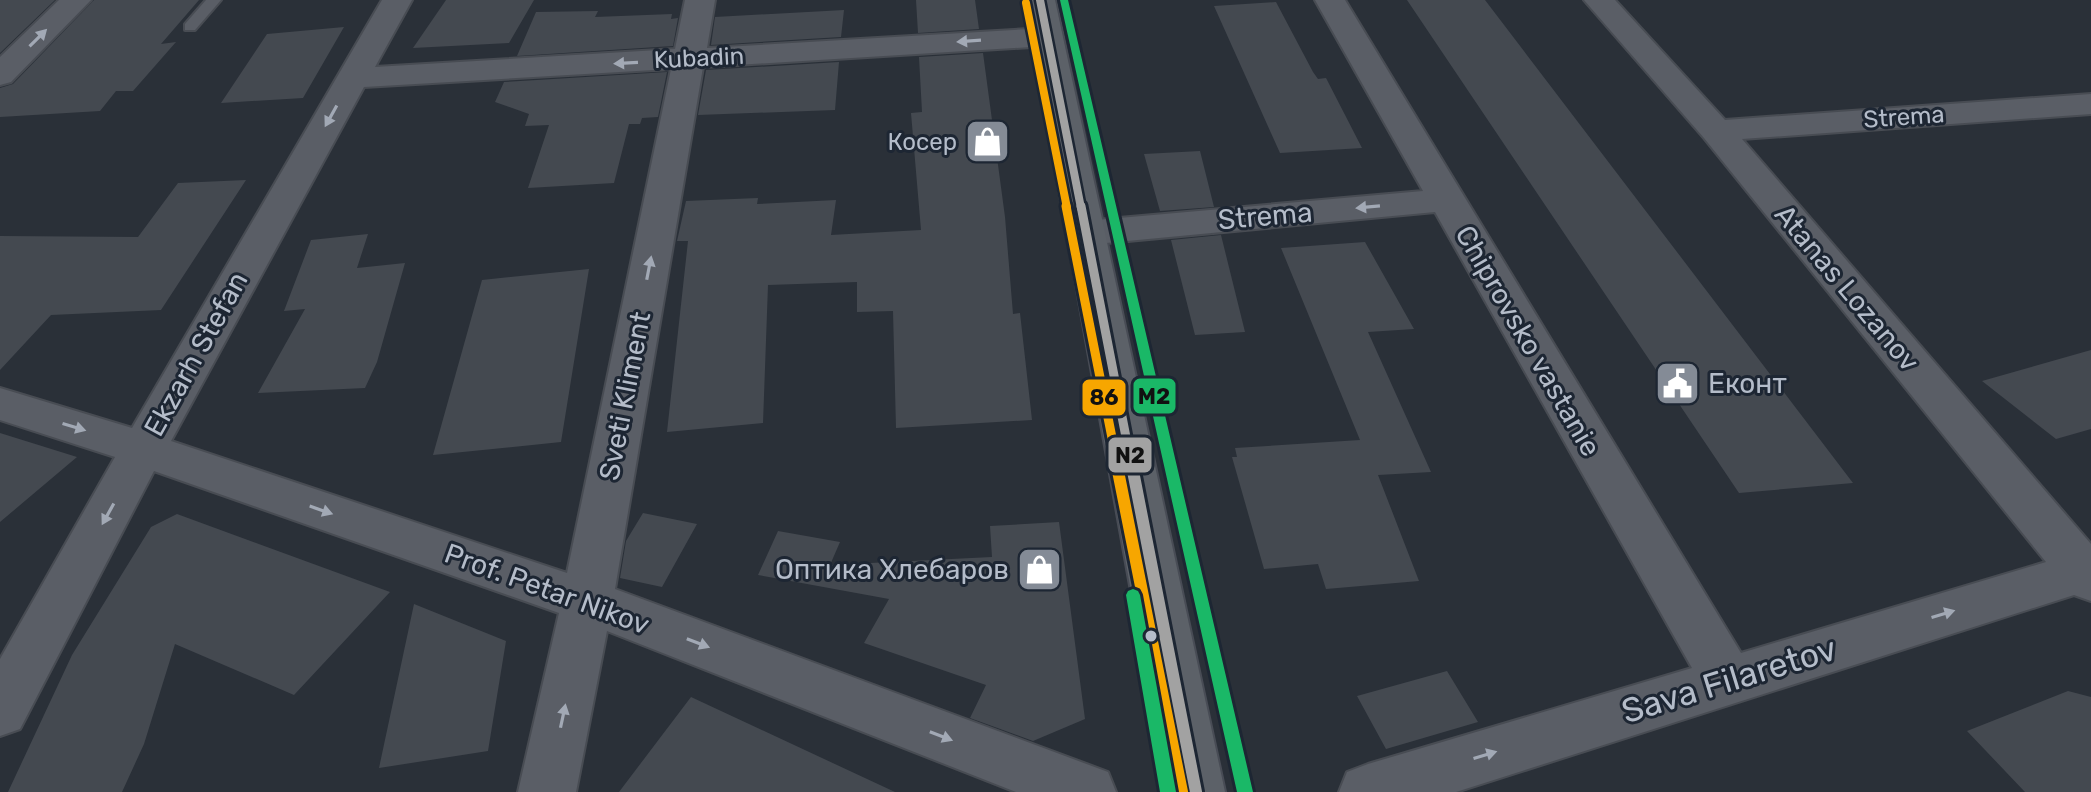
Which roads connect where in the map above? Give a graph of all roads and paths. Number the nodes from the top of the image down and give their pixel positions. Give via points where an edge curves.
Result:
1 (76, 0) edge
2 (214, 0) edge
3 (397, 0) edge
4 (700, 0) edge
5 (1040, 0) edge
6 (1330, 0) edge
7 (1599, 0) edge
8 (190, 27) dead end
9 (1047, 37) junction
10 (688, 59) junction
11 (0, 75) edge
12 (352, 78) junction
13 (2091, 104) edge
14 (1716, 131) junction
15 (1445, 200) junction
16 (1085, 233) junction
17 (0, 404) edge
18 (143, 449) junction
19 (2088, 574) edge
20 (587, 601) junction
21 (1728, 681) junction
22 (0, 711) edge
23 (547, 792) edge
24 (1087, 792) edge
25 (1196, 792) edge
26 (1368, 792) edge

11 -> 1 street
2 - 8 lane
3 - 12 street, Ekzarh Stefan
4 - 10 street, Sveti Kliment
5 - 9 main road
6 - 15 street, Chiprovsko vastanie
7 - 14 street, Atanas Lozanov
9 -> 10 street, Kubadin
9 - 16 main road
10 -> 12 street, Kubadin
20 -> 10 street, Sveti Kliment
12 -> 18 street, Ekzarh Stefan
13 - 14 street, Strema
14 - 19 street, Atanas Lozanov
15 -> 16 street, Strema
15 - 21 street, Chiprovsko vastanie
16 - 25 main road
17 -> 18 street, Prof. Petar Nikov
18 -> 20 street, Prof. Petar Nikov
18 -> 22 street, Ekzarh Stefan
21 -> 19 street, Sava Filaretov
23 -> 20 street, Sveti Kliment
20 -> 24 street, Prof. Petar Nikov
26 -> 21 street, Sava Filaretov

